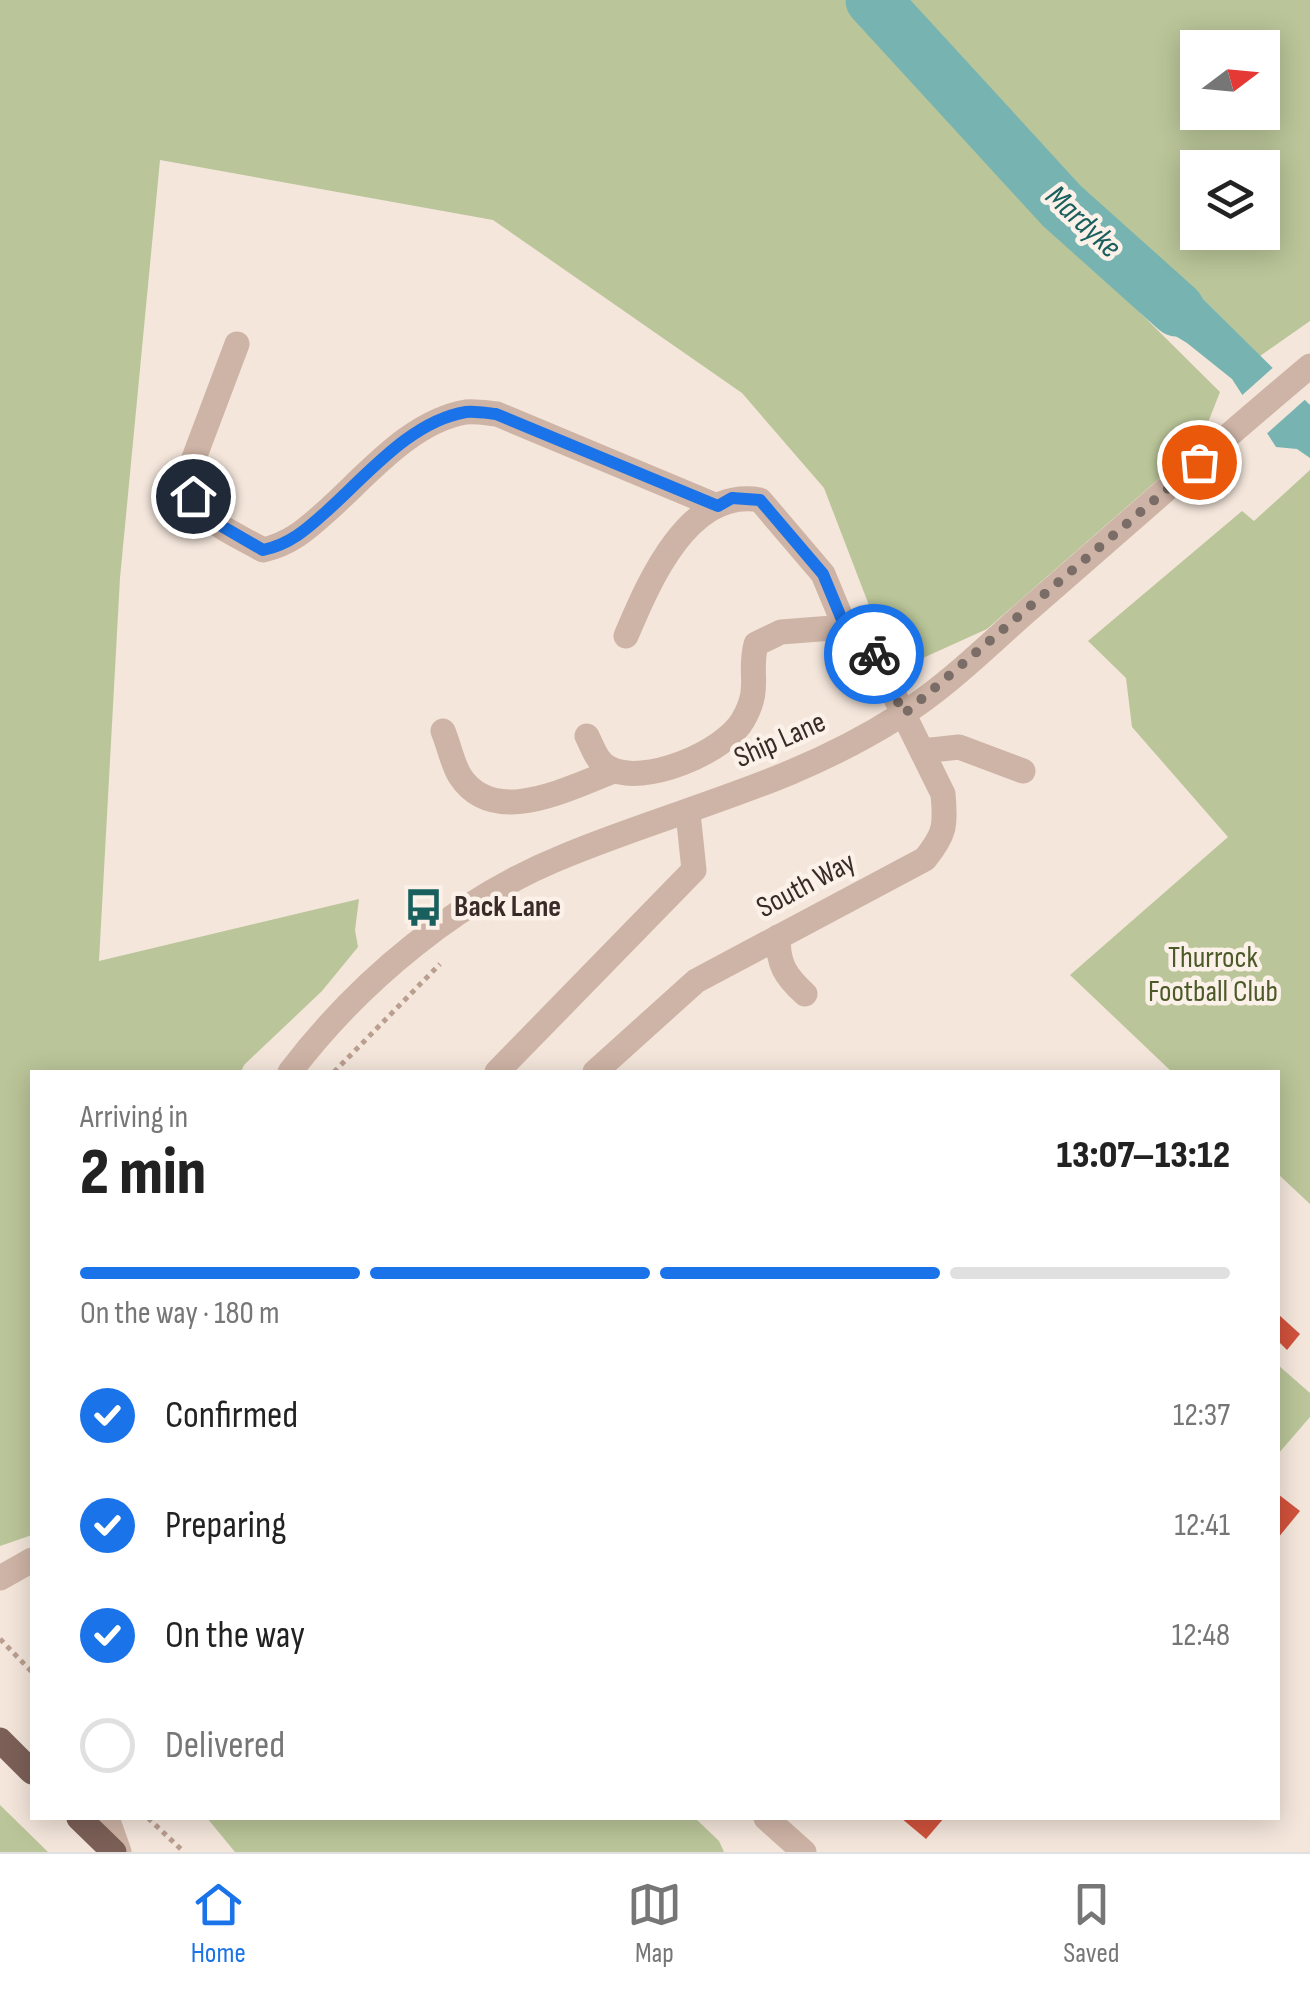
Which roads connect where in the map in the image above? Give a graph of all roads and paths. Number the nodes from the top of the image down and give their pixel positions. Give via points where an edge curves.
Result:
1 (238, 344) dead end
2 (1309, 367) edge
3 (718, 506) junction
4 (845, 627) junction
5 (626, 636) dead end
6 (904, 714) junction
7 (443, 731) dead end
8 (587, 736) dead end
9 (922, 751) junction
10 (614, 771) junction
11 (1024, 772) dead end
12 (688, 813) junction
13 (778, 936) junction
14 (805, 994) dead end
15 (292, 1070) edge
16 (499, 1070) edge
17 (598, 1070) edge
18 (30, 1561) edge
19 (0, 1578) edge
20 (0, 1639) edge
21 (30, 1670) edge
22 (0, 1740) edge
23 (30, 1770) edge
24 (81, 1820) edge
25 (107, 1820) edge
26 (150, 1820) edge
27 (768, 1820) edge
28 (116, 1852) edge
29 (184, 1852) edge
30 (804, 1852) edge

1 - 3 street via 188,474 206,517 263,550 300,535 433,423 466,412 496,414
2 - 6 street, Ship Lane
3 - 4 street via 732,498 760,500 823,574
3 - 5 street via 672,546
4 - 6 street, South Way via 871,648
4 - 10 street via 781,632 756,644 755,694 741,724 706,754 637,773
6 - 9 street, South Way
6 - 12 street, Ship Lane via 814,765
7 - 10 street via 460,776 504,804
8 - 10 street via 602,764
9 - 11 street via 959,747
9 - 13 street, South Way via 943,794 943,836 925,859
12 - 15 street, Ship Lane via 564,856 472,905 386,968
12 - 16 street via 694,870
13 - 14 street via 778,960
13 - 17 street, South Way via 696,981
18 - 19 street
20 - 21 path
22 - 23 main road
24 - 28 main road
25 - 28 street
26 - 29 path
27 - 30 street

